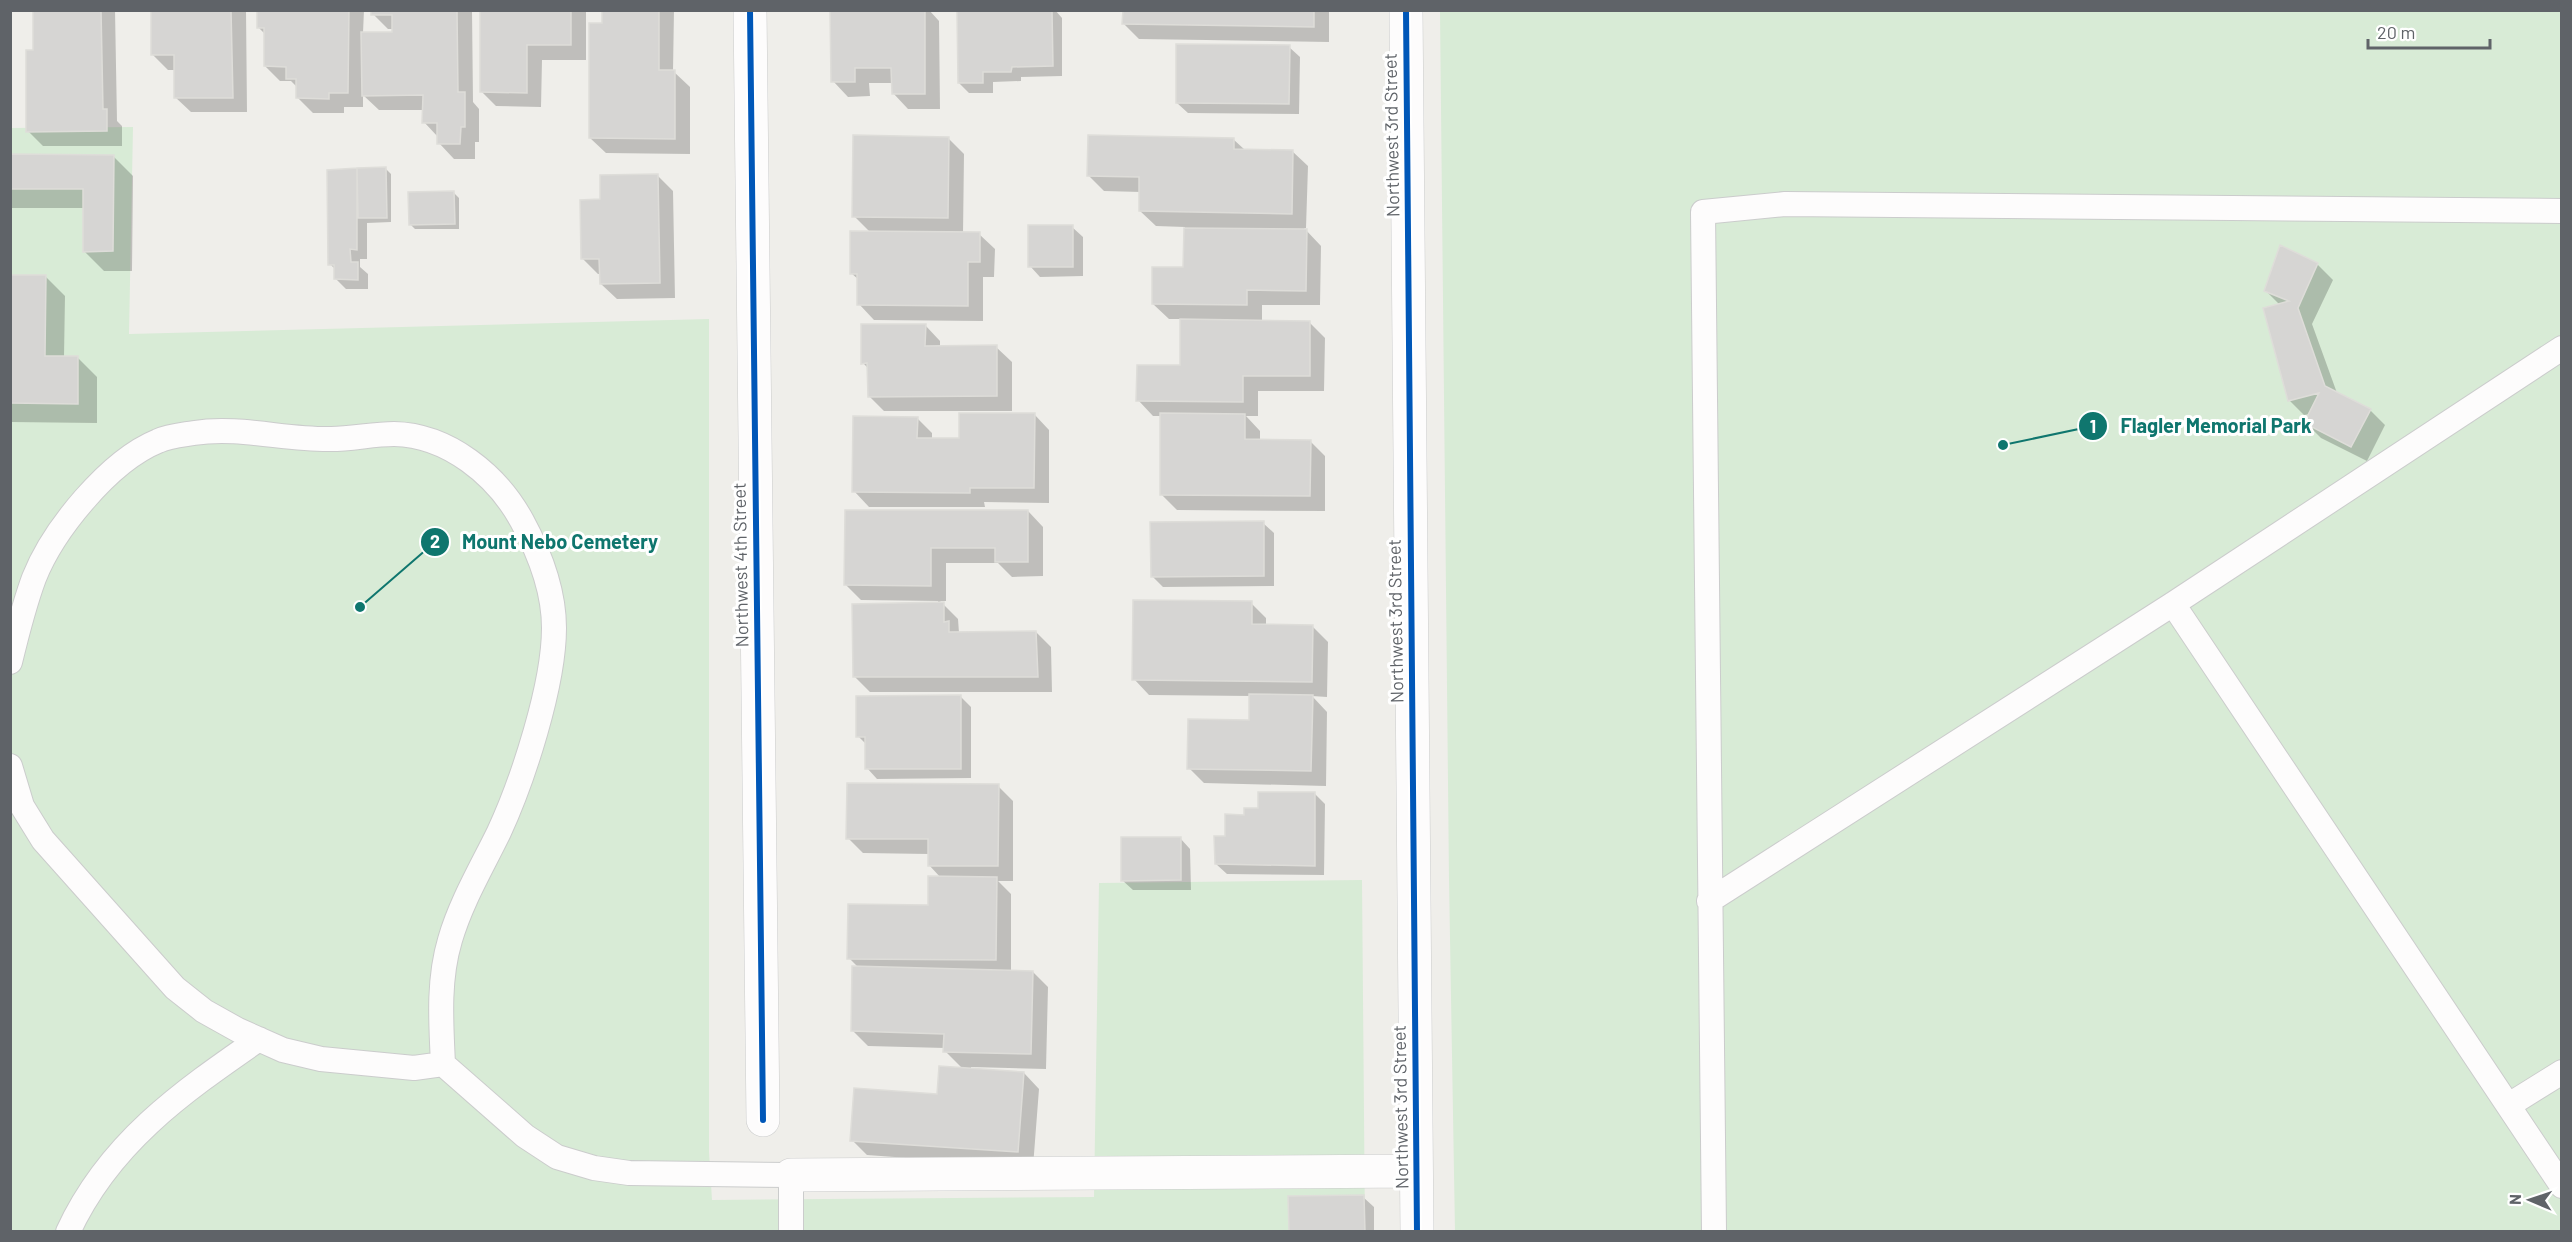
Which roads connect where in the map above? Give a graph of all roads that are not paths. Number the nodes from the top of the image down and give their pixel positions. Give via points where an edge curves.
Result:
1 (750, 10) edge
2 (1406, 10) edge
3 (2562, 211) edge
4 (2562, 348) edge
5 (2173, 604) junction
6 (10, 662) edge
7 (10, 766) edge
8 (1709, 901) junction
9 (259, 1039) junction
10 (443, 1064) junction
11 (2562, 1072) edge
12 (2509, 1106) junction
13 (763, 1120) dead end
14 (1416, 1171) junction
15 (791, 1174) junction
16 (2562, 1186) edge
17 (68, 1232) edge
18 (791, 1232) edge
19 (1417, 1232) edge
20 (1714, 1232) edge

1 - 13 street, Northwest 4th Street
2 - 14 street, Northwest 3rd Street
3 - 8 lane via 1785,204 1703,212
4 - 5 lane
5 - 8 lane
5 - 12 lane
6 - 10 lane via 36,574 54,542 98,483 128,458 158,441 207,431 331,439 403,435 444,445 487,476 517,512 538,551 550,595 554,627 552,660 518,786 450,939 442,985
7 - 9 lane via 22,806 43,840 175,988 204,1011
8 - 20 lane
9 - 10 lane via 283,1050 321,1059 414,1068
9 - 17 lane via 180,1094 141,1129 103,1171
10 - 15 lane via 525,1137 557,1157 629,1173
11 - 12 lane
12 - 16 lane
14 - 15 street
14 - 19 street, Northwest 3rd Street
15 - 18 lane

